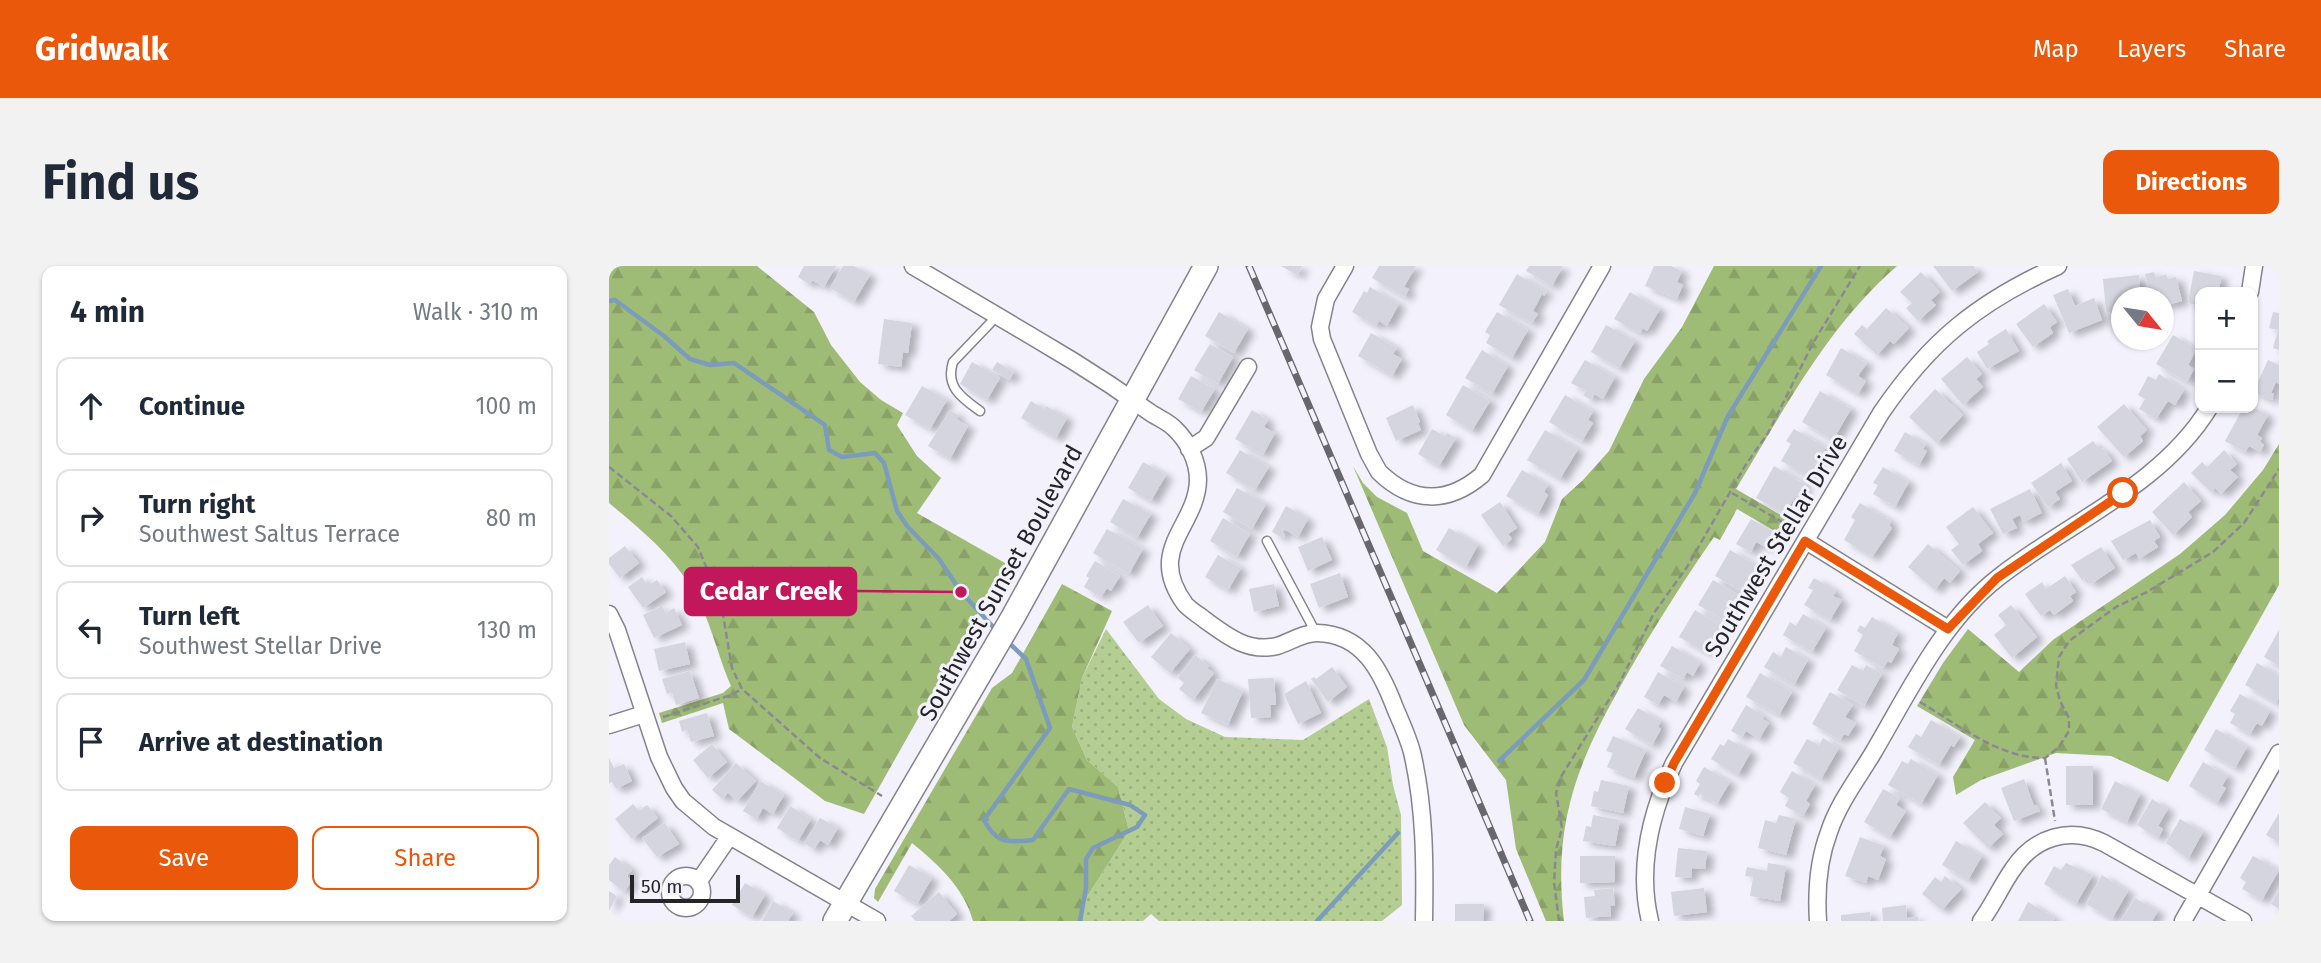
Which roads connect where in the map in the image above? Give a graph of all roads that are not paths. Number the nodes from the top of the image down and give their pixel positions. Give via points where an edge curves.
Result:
1 (913, 266) edge
2 (1206, 266) edge
3 (1345, 266) edge
4 (1602, 266) edge
5 (2058, 266) edge
6 (2254, 266) edge
7 (2252, 287) edge
8 (997, 316) junction
9 (1248, 367) dead end
10 (1133, 400) junction
11 (980, 411) dead end
12 (2205, 413) edge
13 (1189, 449) junction
14 (1807, 539) junction
15 (1268, 541) dead end
16 (609, 614) edge
17 (1948, 629) junction
18 (1316, 633) junction
19 (646, 718) junction
20 (609, 725) edge
21 (2279, 753) edge
22 (729, 836) junction
23 (699, 881) dead end
24 (2198, 895) junction
25 (841, 911) edge
26 (877, 921) edge
27 (1424, 921) edge
28 (1650, 921) edge
29 (1818, 921) edge
30 (1981, 921) edge
31 (2183, 921) edge
32 (2243, 921) edge

1 - 8 street
2 - 10 main road, Southwest Sunset Boulevard
3 - 4 street via 1322,314 1326,351 1379,472 1406,491 1436,497 1455,493 1482,475
5 - 14 street, Southwest Stellar Drive via 1977,309 1931,349 1881,413
6 - 7 street
8 - 10 street
8 - 11 lane via 953,362 950,371 952,386
9 - 13 street via 1206,438
10 - 13 street via 1174,428
10 - 25 main road, Southwest Sunset Boulevard
12 - 17 street via 2187,438 2147,475 1997,578
13 - 18 street via 1198,478 1196,499 1175,539 1170,560 1174,582 1186,605 1244,645 1262,648
14 - 17 street
14 - 28 street, Southwest Stellar Drive via 1665,783 1647,848
15 - 18 lane
16 - 19 street
17 - 29 street via 1829,831 1818,879
18 - 27 street via 1335,635 1374,661 1412,750 1425,844
19 - 20 street
19 - 22 street via 677,793
21 - 24 street
22 - 23 street
22 - 25 street
24 - 30 street via 2094,838 2071,834 2039,844 2020,859
24 - 31 street
24 - 32 street
25 - 26 street

